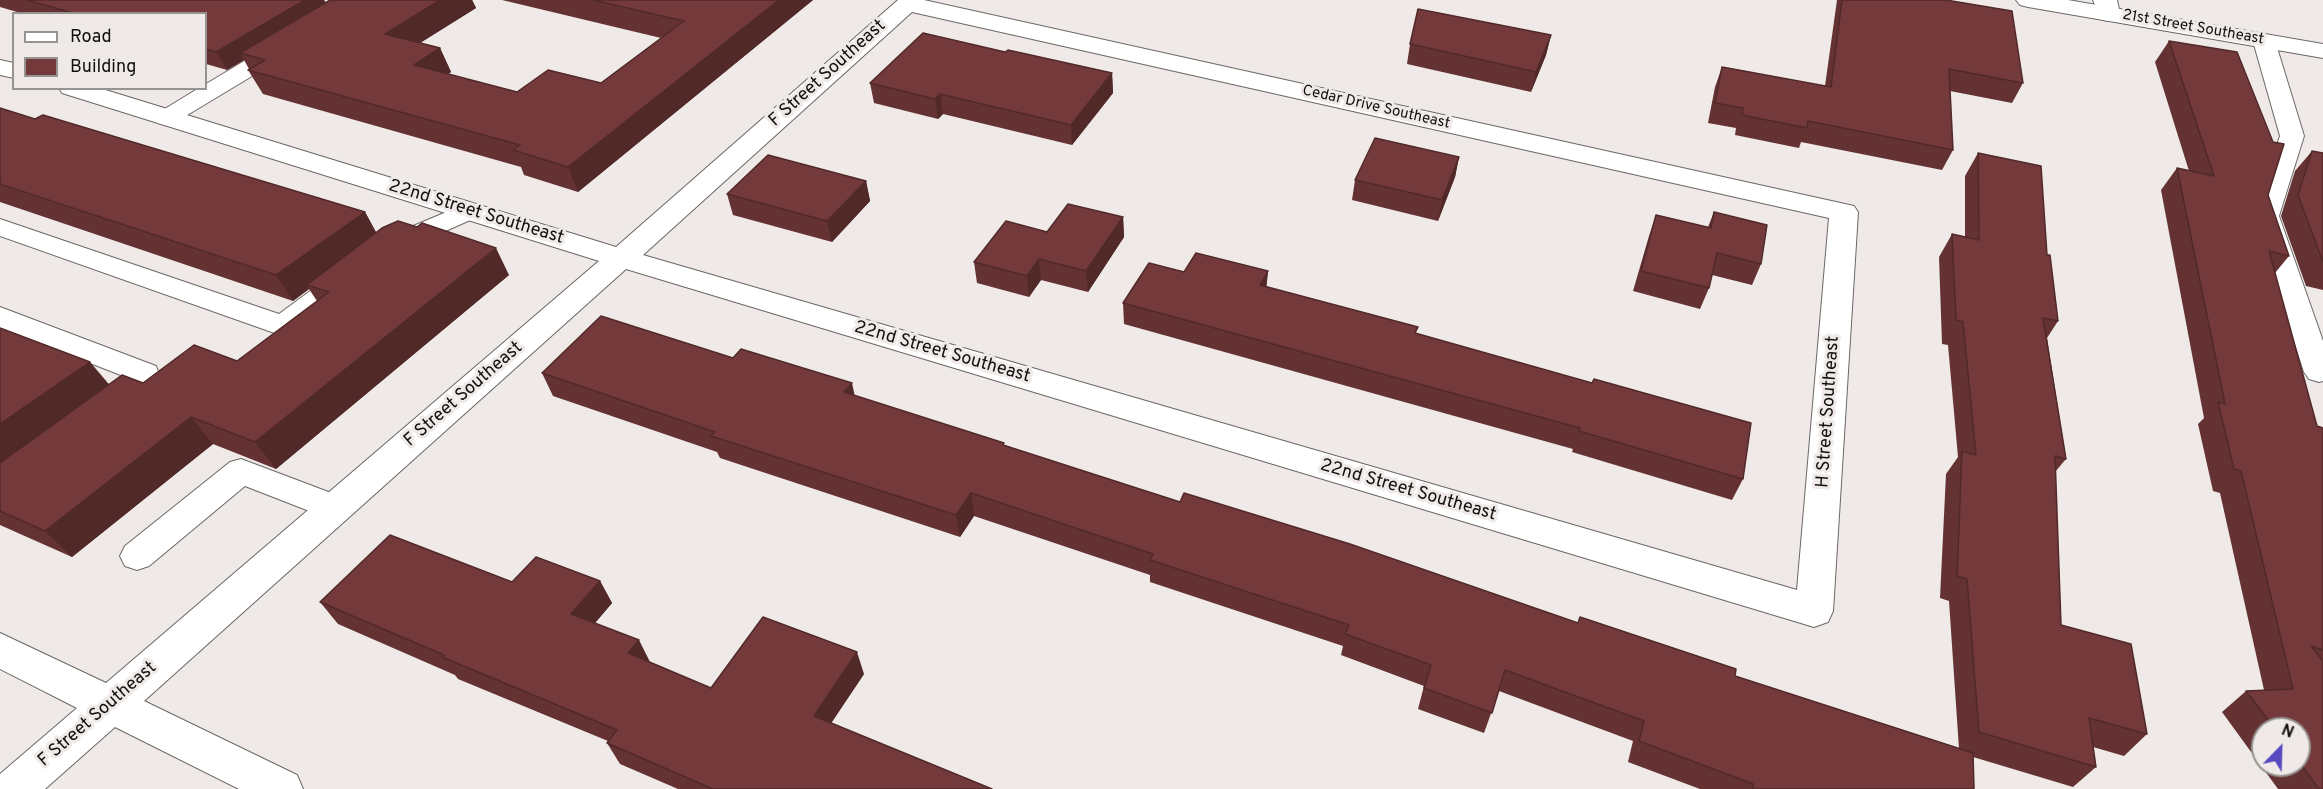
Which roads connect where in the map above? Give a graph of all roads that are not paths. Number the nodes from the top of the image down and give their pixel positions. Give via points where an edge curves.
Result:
1 (2028, 0) edge
2 (910, 2) edge
3 (2106, 7) edge
4 (305, 35) edge
5 (2265, 41) junction
6 (2323, 51) edge
7 (77, 90) edge
8 (166, 118) junction
9 (468, 211) junction
10 (1844, 212) joint
11 (0, 227) edge
12 (621, 258) junction
13 (0, 316) edge
14 (2319, 372) dead end
15 (92, 423) edge
16 (335, 508) junction
17 (137, 556) dead end
18 (1814, 611) joint
19 (0, 650) edge
20 (111, 703) junction
21 (14, 789) edge
22 (282, 789) edge

1 - 3 street, 21st Street Southeast
2 - 10 street, Cedar Drive Southeast
2 - 12 street, F Street Southeast
3 - 5 street, 21st Street Southeast
4 - 8 lane
5 - 6 street, 21st Street Southeast
5 - 14 lane via 2292,136 2266,216
7 - 8 street, 22nd Street Southeast
8 - 9 street, 22nd Street Southeast
9 - 11 lane via 387,247 283,326
9 - 12 street, 22nd Street Southeast
10 - 18 street, H Street Southeast
12 - 16 street, F Street Southeast
12 - 18 street, 22nd Street Southeast
13 - 15 lane via 147,373 147,382
16 - 17 lane via 241,471
16 - 20 street, F Street Southeast
19 - 20 street
20 - 21 street, F Street Southeast
20 - 22 street

